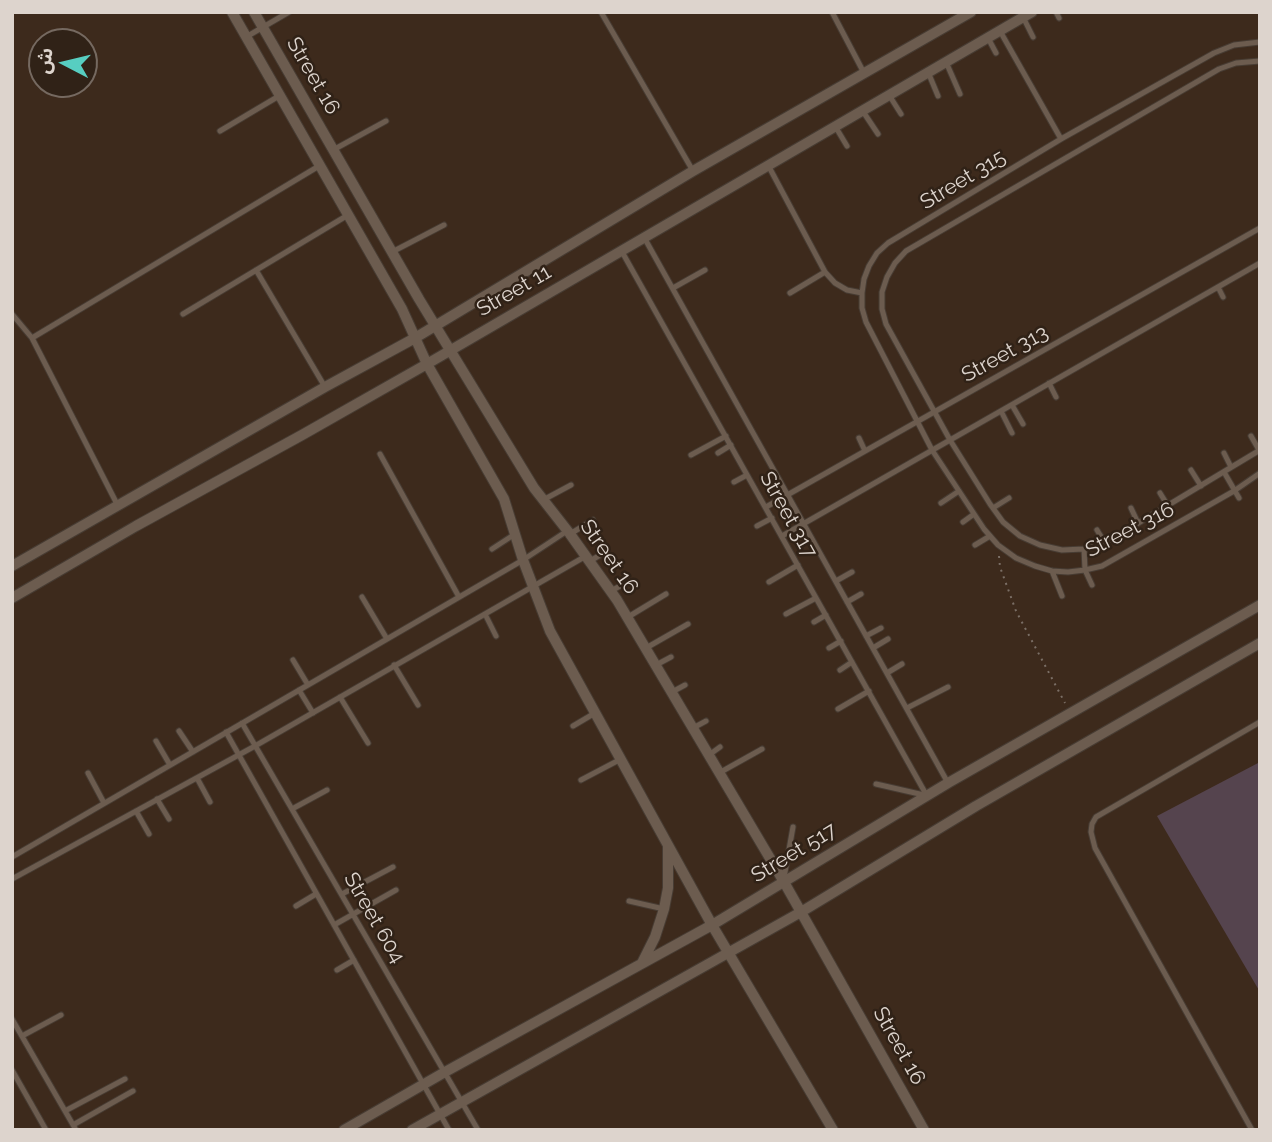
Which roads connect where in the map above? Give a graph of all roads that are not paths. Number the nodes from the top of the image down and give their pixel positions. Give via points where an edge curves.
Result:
1 (232, 12) edge
2 (254, 12) edge
3 (289, 12) edge
4 (611, 12) edge
5 (832, 12) edge
6 (971, 12) edge
7 (603, 14) edge
8 (1028, 15) edge
9 (263, 27) junction
10 (1000, 31) junction
11 (246, 37) junction
12 (1033, 37) dead end
13 (988, 38) junction
14 (1260, 42) edge
15 (996, 53) dead end
16 (1260, 61) edge
17 (946, 62) junction
18 (928, 72) junction
19 (864, 73) junction
20 (960, 94) dead end
21 (889, 95) junction
22 (279, 96) junction
23 (938, 96) dead end
24 (862, 110) junction
25 (901, 114) dead end
26 (386, 121) dead end
27 (835, 126) junction
28 (220, 131) dead end
29 (878, 134) dead end
30 (1061, 139) junction
31 (847, 146) dead end
32 (333, 150) junction
33 (768, 164) junction
34 (320, 166) junction
35 (693, 171) junction
36 (348, 215) junction
37 (923, 222) junction
38 (444, 225) dead end
39 (1260, 228) edge
40 (644, 236) junction
41 (931, 236) junction
42 (621, 250) junction
43 (392, 252) junction
44 (1260, 263) edge
45 (256, 270) junction
46 (705, 270) dead end
47 (825, 272) junction
48 (1218, 287) junction
49 (673, 288) junction
50 (790, 293) dead end
51 (862, 293) junction
52 (1223, 297) dead end
53 (12, 314) edge
54 (183, 314) dead end
55 (435, 325) junction
56 (1150, 326) junction
57 (1155, 332) dead end
58 (32, 338) junction
59 (415, 338) junction
60 (1120, 343) junction
61 (451, 350) junction
62 (1124, 352) dead end
63 (1092, 359) junction
64 (427, 364) junction
65 (1095, 366) dead end
66 (1049, 383) junction
67 (325, 387) junction
68 (1056, 397) dead end
69 (1012, 405) junction
70 (1001, 411) junction
71 (935, 412) junction
72 (917, 422) junction
73 (1023, 424) dead end
74 (1012, 433) dead end
75 (726, 436) junction
76 (1251, 436) dead end
77 (859, 438) dead end
78 (950, 440) junction
79 (731, 445) junction
80 (933, 450) junction
81 (1259, 450) edge
82 (865, 451) junction
83 (718, 453) dead end
84 (1224, 453) dead end
85 (380, 454) dead end
86 (691, 455) dead end
87 (1231, 467) junction
88 (1191, 470) dead end
89 (1223, 472) junction
90 (1260, 473) edge
91 (747, 475) junction
92 (734, 482) dead end
93 (571, 485) dead end
94 (1201, 486) junction
95 (959, 491) junction
96 (1234, 491) junction
97 (1160, 493) dead end
98 (788, 495) junction
99 (1009, 498) dead end
100 (1239, 498) dead end
101 (543, 500) junction
102 (941, 503) dead end
103 (118, 506) junction
104 (1168, 506) junction
105 (766, 507) junction
106 (1205, 507) junction
107 (993, 508) junction
108 (1131, 508) dead end
109 (974, 514) junction
110 (1210, 515) dead end
111 (772, 518) junction
112 (593, 520) dead end
113 (963, 522) dead end
114 (804, 523) junction
115 (1138, 523) junction
116 (757, 526) dead end
117 (1173, 526) junction
118 (1097, 530) dead end
119 (569, 532) junction
120 (1178, 533) dead end
121 (515, 534) junction
122 (782, 536) junction
123 (990, 536) junction
124 (1105, 543) junction
125 (975, 545) dead end
126 (492, 549) dead end
127 (1084, 549) junction
128 (607, 551) dead end
129 (588, 558) junction
130 (1117, 558) junction
131 (523, 560) junction
132 (798, 565) junction
133 (1122, 565) dead end
134 (12, 566) edge
135 (1086, 570) junction
136 (1052, 571) junction
137 (852, 572) dead end
138 (629, 581) dead end
139 (836, 581) junction
140 (769, 582) dead end
141 (1093, 584) dead end
142 (532, 586) junction
143 (611, 591) junction
144 (666, 594) dead end
145 (861, 594) dead end
146 (1062, 596) dead end
147 (362, 597) dead end
148 (458, 597) junction
149 (12, 598) edge
150 (816, 598) junction
151 (848, 602) junction
152 (1260, 605) edge
153 (485, 614) junction
154 (786, 614) dead end
155 (826, 615) junction
156 (628, 617) junction
157 (814, 622) dead end
158 (688, 624) dead end
159 (881, 628) dead end
160 (496, 636) dead end
161 (866, 636) junction
162 (387, 639) junction
163 (888, 639) dead end
164 (841, 641) junction
165 (1260, 643) edge
166 (646, 648) junction
167 (829, 648) dead end
168 (873, 648) junction
169 (671, 657) dead end
170 (293, 660) dead end
171 (852, 662) junction
172 (902, 664) dead end
173 (394, 665) junction
174 (656, 665) junction
175 (840, 670) dead end
176 (887, 673) junction
177 (308, 685) junction
178 (685, 685) dead end
179 (948, 687) dead end
180 (299, 690) junction
181 (869, 691) junction
182 (672, 692) junction
183 (340, 697) junction
184 (418, 705) dead end
185 (907, 708) junction
186 (838, 709) dead end
187 (313, 713) junction
188 (595, 713) junction
189 (706, 720) dead end
190 (1260, 722) edge
191 (242, 723) junction
192 (573, 726) dead end
193 (693, 728) junction
194 (179, 732) dead end
195 (226, 732) junction
196 (156, 741) dead end
197 (368, 743) dead end
198 (255, 746) junction
199 (720, 747) dead end
200 (762, 749) dead end
201 (193, 752) junction
202 (239, 755) junction
203 (709, 755) junction
204 (621, 759) junction
205 (170, 765) junction
206 (88, 773) dead end
207 (719, 773) junction
208 (197, 778) junction
209 (581, 780) dead end
210 (948, 783) junction
211 (876, 784) dead end
212 (327, 790) dead end
213 (927, 796) junction
214 (157, 799) junction
215 (210, 802) dead end
216 (104, 803) junction
217 (292, 809) junction
218 (136, 811) junction
219 (169, 819) dead end
220 (793, 827) dead end
221 (149, 834) dead end
222 (668, 845) junction
223 (12, 857) edge
224 (393, 867) dead end
225 (12, 879) edge
226 (784, 882) junction
227 (396, 890) dead end
228 (316, 894) junction
229 (342, 894) junction
230 (629, 901) dead end
231 (296, 906) dead end
232 (664, 909) junction
233 (801, 912) junction
234 (354, 914) junction
235 (712, 925) junction
236 (334, 926) junction
237 (729, 951) junction
238 (354, 961) junction
239 (641, 964) junction
240 (337, 970) dead end
241 (61, 1015) dead end
242 (12, 1019) edge
243 (22, 1036) junction
244 (12, 1070) edge
245 (445, 1072) junction
246 (125, 1079) dead end
247 (423, 1084) junction
248 (133, 1091) dead end
249 (462, 1101) junction
250 (65, 1111) junction
251 (440, 1114) junction
252 (75, 1127) edge
253 (46, 1130) edge
254 (344, 1130) edge
255 (412, 1130) edge
256 (449, 1130) edge
257 (478, 1130) edge
258 (832, 1130) edge
259 (923, 1130) edge
260 (1252, 1130) edge

1 - 11 street, Street 16
2 - 9 street, Street 16
3 - 9 lane
4 - 7 lane
5 - 19 lane
6 - 19 street, Street 11
7 - 35 lane
8 - 10 street, Street 11
8 - 12 lane
9 - 11 lane
9 - 32 street, Street 16
10 - 13 street, Street 11
10 - 30 lane
11 - 22 street, Street 16
13 - 15 lane
13 - 17 street, Street 11
14 - 30 lane, Street 315 via 1214,53
16 - 41 lane, Street 315 via 1219,69
17 - 18 street, Street 11
17 - 20 lane
18 - 21 street, Street 11
18 - 23 lane
19 - 35 street, Street 11
21 - 24 street, Street 11
21 - 25 lane
22 - 28 lane
22 - 34 street, Street 16
24 - 27 street, Street 11
24 - 29 lane
26 - 32 lane
27 - 31 lane
27 - 33 street, Street 11
30 - 37 lane, Street 315
32 - 43 street, Street 16
33 - 40 street, Street 11
33 - 47 lane
34 - 36 street, Street 16
34 - 58 lane
35 - 55 street, Street 11
36 - 45 lane
36 - 59 street, Street 16
37 - 41 lane
37 - 51 lane, Street 315 via 877,253
38 - 43 lane
39 - 71 lane, Street 313
40 - 42 street, Street 11
40 - 49 lane, Street 317
41 - 71 lane, Street 315 via 895,263 887,277 882,309
42 - 61 street, Street 11
42 - 75 lane, Street 317
43 - 55 street, Street 16
44 - 48 lane
45 - 54 lane
45 - 67 lane
46 - 49 lane
47 - 50 lane
47 - 51 lane via 847,290
48 - 52 lane
48 - 56 lane
49 - 98 lane, Street 317
51 - 72 lane, Street 315 via 866,323
53 - 58 lane
55 - 59 street, Street 11
55 - 61 street, Street 16
56 - 57 lane
56 - 60 lane
58 - 103 lane
59 - 64 street, Street 16
59 - 67 street, Street 11
60 - 62 lane
60 - 63 lane
61 - 64 street, Street 11
61 - 101 street, Street 16
63 - 65 lane
63 - 66 lane
64 - 121 street, Street 16 via 504,499
64 - 149 street, Street 11
66 - 68 lane
66 - 69 lane
67 - 103 street, Street 11
69 - 70 lane
69 - 73 lane
70 - 74 lane
70 - 78 lane
71 - 72 lane, Street 313
71 - 78 lane, Street 315
72 - 80 lane, Street 315
72 - 82 lane, Street 313
75 - 79 lane, Street 317
75 - 86 lane
76 - 81 lane
77 - 82 lane
78 - 80 lane
78 - 107 lane, Street 316
79 - 83 lane
79 - 91 lane, Street 317
80 - 95 lane, Street 316
80 - 114 lane
81 - 87 lane, Street 316
82 - 98 lane, Street 313
84 - 87 lane
85 - 148 lane
87 - 89 lane, Street 316
88 - 94 lane
89 - 94 lane, Street 316
89 - 96 lane
90 - 96 lane, Street 316
91 - 92 lane
91 - 105 lane, Street 317
93 - 101 lane
94 - 104 lane, Street 316
95 - 102 lane
95 - 109 lane, Street 316
96 - 100 lane
96 - 106 lane, Street 316
97 - 104 lane
98 - 105 lane, Street 313
98 - 114 lane, Street 317
99 - 107 lane
101 - 119 street, Street 16
103 - 134 street, Street 11
104 - 115 lane, Street 316
105 - 111 lane, Street 317
106 - 110 lane
106 - 117 lane, Street 316
107 - 127 lane, Street 316 via 1020,536 1062,550
108 - 115 lane
109 - 113 lane
109 - 123 lane, Street 316
111 - 116 lane
111 - 122 lane, Street 317
112 - 119 lane
114 - 122 lane
114 - 139 lane, Street 317
115 - 124 lane, Street 316
117 - 120 lane
117 - 130 lane, Street 316
118 - 124 lane
119 - 129 street, Street 16
119 - 131 lane
121 - 126 lane
121 - 131 street, Street 16
122 - 132 lane, Street 317
123 - 125 lane
123 - 136 lane, Street 316 via 1016,558
124 - 127 lane, Street 316
127 - 135 lane
128 - 129 lane
129 - 142 lane
129 - 143 street, Street 16
130 - 133 lane
130 - 135 lane, Street 316
131 - 142 street, Street 16
131 - 148 lane
132 - 140 lane
132 - 150 lane, Street 317
135 - 136 lane, Street 316
135 - 141 lane
136 - 146 lane
137 - 139 lane
138 - 143 lane
139 - 151 lane, Street 317
142 - 153 lane
142 - 188 street, Street 16 via 550,631
143 - 156 street, Street 16
144 - 156 lane
145 - 151 lane
147 - 162 lane
148 - 162 lane
150 - 154 lane
150 - 155 lane, Street 317
151 - 161 lane, Street 317
152 - 210 street, Street 517
153 - 160 lane
153 - 173 lane
155 - 157 lane
155 - 164 lane, Street 317
156 - 166 street, Street 16
158 - 166 lane
159 - 161 lane
161 - 168 lane, Street 317
162 - 177 lane
163 - 168 lane
164 - 167 lane
164 - 171 lane, Street 317
165 - 233 street
166 - 174 street, Street 16
168 - 176 lane, Street 317
169 - 174 lane
170 - 177 lane
171 - 175 lane
171 - 181 lane, Street 317
172 - 176 lane
173 - 183 lane
173 - 184 lane
174 - 182 street, Street 16
176 - 185 lane, Street 317
177 - 180 lane
178 - 182 lane
179 - 185 lane
180 - 187 lane
180 - 191 lane
181 - 186 lane
181 - 213 lane, Street 317
182 - 193 street, Street 16
183 - 187 lane
183 - 197 lane
185 - 210 lane, Street 317
187 - 198 lane
188 - 192 lane
188 - 204 street, Street 16
189 - 193 lane
190 - 260 lane via 1096,817 1091,832 1095,848
191 - 195 lane
191 - 198 lane, Street 604
193 - 203 street, Street 16
194 - 201 lane
195 - 201 lane
195 - 202 lane, Street 604
196 - 205 lane
198 - 202 lane
198 - 217 lane, Street 604
199 - 203 lane
200 - 207 lane
201 - 205 lane
202 - 208 lane
202 - 228 lane, Street 604
203 - 207 street, Street 16
204 - 209 lane
204 - 222 street, Street 16
205 - 216 lane
206 - 216 lane
207 - 226 street, Street 16
208 - 214 lane
208 - 215 lane
210 - 213 street, Street 517
211 - 213 lane
212 - 217 lane
213 - 226 street, Street 517
214 - 218 lane
214 - 219 lane
216 - 223 lane
217 - 229 lane, Street 604
218 - 221 lane
218 - 225 lane
220 - 226 lane
222 - 232 street
222 - 235 street, Street 16
224 - 229 lane
226 - 233 street, Street 16
226 - 235 street, Street 517
227 - 234 lane
228 - 231 lane
228 - 236 lane, Street 604
229 - 234 lane, Street 604
230 - 232 lane
232 - 239 street
233 - 237 street
233 - 259 street, Street 16
234 - 236 lane
234 - 245 lane, Street 604
235 - 237 street, Street 16
235 - 239 street, Street 517
236 - 238 lane, Street 604
237 - 249 street
237 - 258 street, Street 16
238 - 240 lane
238 - 247 lane, Street 604
239 - 245 street, Street 517
241 - 243 lane
242 - 243 lane
243 - 250 lane
244 - 253 lane
245 - 247 street, Street 517
245 - 249 lane, Street 604
246 - 250 lane
247 - 251 lane, Street 604
247 - 254 street, Street 517
248 - 252 lane
249 - 251 street
249 - 257 lane, Street 604
250 - 252 lane
251 - 255 street
251 - 256 lane, Street 604

